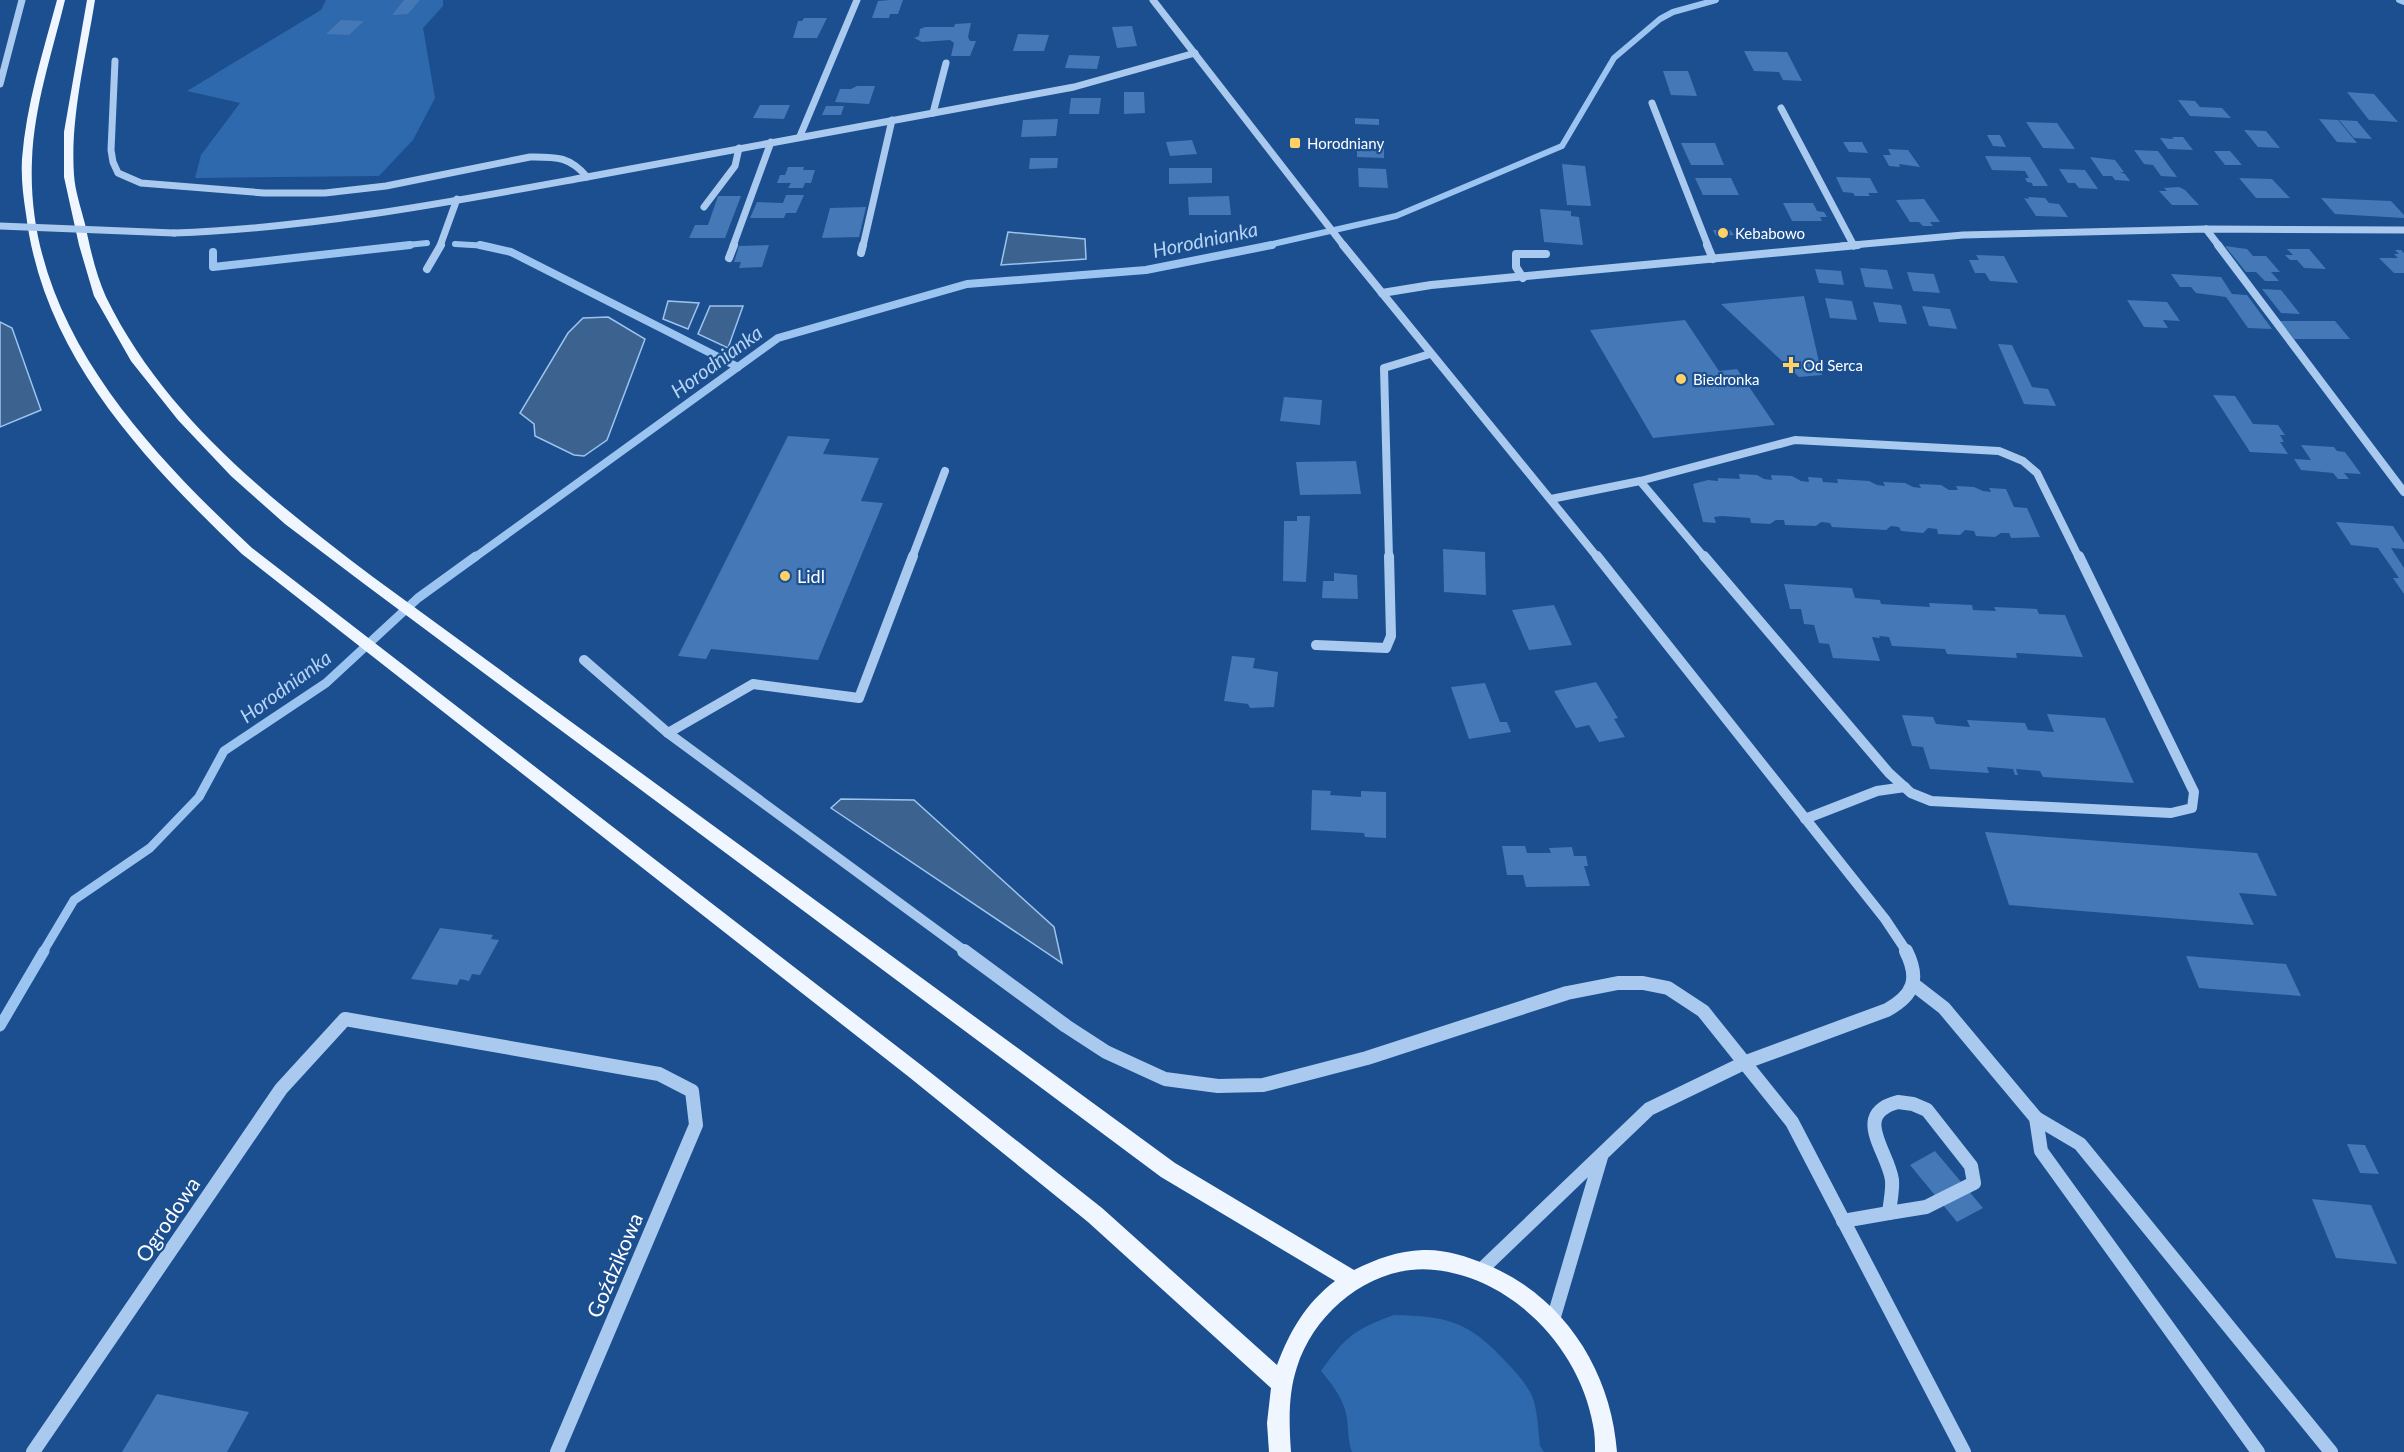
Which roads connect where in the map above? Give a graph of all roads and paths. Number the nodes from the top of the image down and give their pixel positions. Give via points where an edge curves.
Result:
1 (22, 0) edge
2 (61, 0) edge
3 (91, 0) edge
4 (857, 0) edge
5 (1153, 0) edge
6 (1195, 53) junction
7 (115, 61) dead end
8 (946, 63) dead end
9 (0, 84) edge
10 (1652, 103) dead end
11 (1781, 108) dead end
12 (933, 113) junction
13 (892, 120) junction
14 (800, 136) junction
15 (771, 142) junction
16 (739, 148) junction
17 (587, 177) junction
18 (457, 200) junction
19 (705, 207) dead end
20 (0, 226) edge
21 (2206, 230) junction
22 (2404, 230) edge
23 (1854, 246) junction
24 (861, 253) dead end
25 (1546, 254) dead end
26 (729, 258) dead end
27 (1713, 259) junction
28 (427, 268) dead end
29 (1523, 278) junction
30 (1382, 293) junction
31 (1430, 354) junction
32 (945, 471) dead end
33 (1640, 481) junction
34 (2404, 492) edge
35 (1551, 499) junction
36 (1316, 645) dead end
37 (584, 660) dead end
38 (668, 733) junction
39 (1905, 787) junction
40 (1805, 819) junction
41 (1913, 984) junction
42 (1746, 1062) junction
43 (692, 1091) joint
44 (2036, 1118) junction
45 (1601, 1156) junction
46 (1890, 1214) junction
47 (1843, 1221) junction
48 (1481, 1270) junction
49 (1351, 1280) junction
50 (1553, 1320) junction
51 (1281, 1383) junction
52 (33, 1452) edge
53 (557, 1452) edge
54 (1280, 1452) edge
55 (1606, 1452) edge
56 (1964, 1452) edge
57 (2258, 1452) edge
58 (2331, 1452) edge

1 - 9 street
2 - 51 main road via 32,123 27,182 37,258 57,313 94,383 146,450 247,551 1095,1215
3 - 49 main road via 69,132 69,177 84,245 100,296 137,361 182,417 235,473 368,580 1167,1170
4 - 14 street
5 - 6 street
6 - 12 street via 1074,87
6 - 30 street
7 - 17 street via 112,158 116,171 141,183 264,193 325,193 386,186 540,157 564,159
8 - 12 street
10 - 27 street
11 - 23 street
12 - 13 street
13 - 14 street
13 - 24 street
14 - 15 street
15 - 16 street
15 - 26 street
16 - 17 street
16 - 19 street via 735,166
17 - 18 street
18 - 20 street, bridge via 335,221 234,232
18 - 28 street via 438,252
21 - 22 street
21 - 23 street via 1964,235
21 - 34 street
23 - 27 street
25 - 29 street via 1516,254 1516,267
27 - 29 street
29 - 30 street
30 - 31 street
31 - 35 street
31 - 36 street via 1384,369 1392,636 1386,648
32 - 38 street via 859,698 753,684
33 - 35 street
33 - 39 street
33 - 39 street via 1795,440 1999,451 2033,467 2194,792 2192,808 2171,813 1931,801
35 - 40 street
37 - 38 street
38 - 42 street via 1066,1026 1106,1052 1165,1079 1218,1086 1263,1085 1389,1051 1542,999 1618,983 1668,988 1703,1011
39 - 40 street via 1877,791
40 - 41 street via 1907,951
41 - 42 street via 1902,1002 1887,1010
41 - 44 street via 1944,1008
42 - 45 street via 1649,1109
42 - 47 street via 1792,1122
43 - 52 street, Ogrodowa via 659,1074 345,1019 281,1089
43 - 53 street, Goździkowa via 696,1125
44 - 57 street via 2041,1151
44 - 58 street via 2080,1143
45 - 48 street
45 - 50 street
46 - 46 street via 1926,1207 1974,1183 1971,1166 1927,1110 1913,1104 1886,1105 1877,1113 1874,1126 1892,1180
46 - 47 street
47 - 56 street
48 - 49 main road via 1436,1260 1392,1263
48 - 50 main road via 1518,1290
49 - 51 main road via 1320,1306 1295,1341
50 - 55 main road via 1584,1367 1604,1421
51 - 54 main road via 1277,1426

